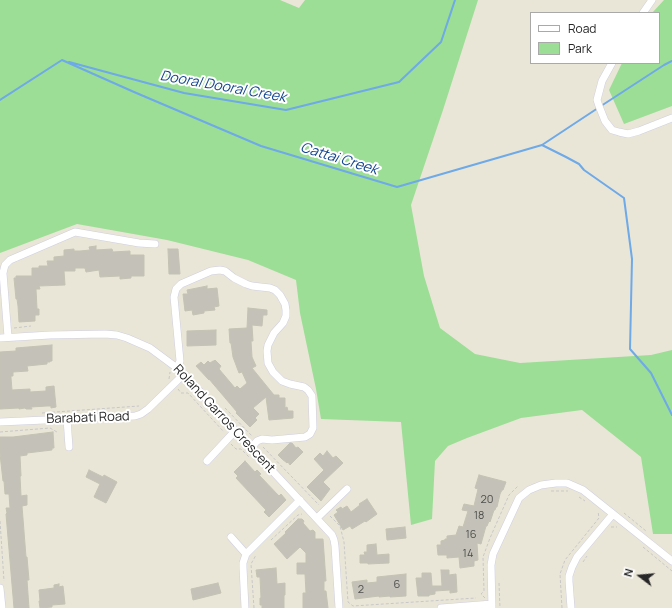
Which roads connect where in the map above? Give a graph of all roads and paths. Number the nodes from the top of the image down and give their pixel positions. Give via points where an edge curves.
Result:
1 (652, 0) edge
2 (645, 12) edge
3 (611, 64) edge
4 (672, 118) edge
5 (156, 244) dead end
6 (31, 326) dead end
7 (8, 337) junction
8 (0, 338) edge
9 (177, 368) junction
10 (170, 371) dead end
11 (184, 374) junction
12 (174, 384) junction
13 (140, 406) dead end
14 (48, 412) dead end
15 (67, 419) junction
16 (0, 422) edge
17 (236, 431) junction
18 (0, 432) edge
19 (57, 432) dead end
20 (227, 440) junction
21 (69, 447) dead end
22 (251, 448) junction
23 (251, 459) dead end
24 (207, 461) dead end
25 (347, 489) dead end
26 (550, 491) dead end
27 (572, 491) dead end
28 (577, 495) dead end
29 (300, 500) junction
30 (588, 503) dead end
31 (598, 512) dead end
32 (305, 513) dead end
33 (613, 514) junction
34 (317, 518) junction
35 (0, 521) edge
36 (610, 527) dead end
37 (618, 527) dead end
38 (231, 538) dead end
39 (272, 539) dead end
40 (642, 546) dead end
41 (246, 554) junction
42 (256, 554) dead end
43 (588, 556) dead end
44 (583, 561) dead end
45 (672, 561) edge
46 (672, 571) edge
47 (499, 580) dead end
48 (2, 586) edge
49 (1, 605) edge
50 (492, 606) edge
51 (245, 608) edge
52 (254, 608) edge
53 (339, 608) edge
54 (441, 608) edge
55 (500, 608) edge
56 (562, 608) edge
57 (571, 608) edge

1 - 2 street
3 - 4 street via 602,81 597,100 605,121 612,130 628,134
5 - 7 street via 75,232 10,260 3,273
6 - 7 path via 13,328
7 - 8 street, Roland Garros Crescent
7 - 9 street, Roland Garros Crescent via 117,335 150,348
9 - 11 street, Roland Garros Crescent
9 - 22 street via 180,361 174,297 176,289 181,284 211,271 220,270 246,284 270,288 280,295 285,304 286,316 268,345 268,363 282,381 308,390 312,396 313,428 305,437 262,439
10 - 12 path via 169,380
11 - 12 street, Barabati Road
11 - 17 street, Roland Garros Crescent
12 - 15 street, Barabati Road via 148,409 135,416
12 - 20 path via 182,393 188,393 224,431
13 - 14 path
15 - 16 street, Barabati Road
15 - 21 street
17 - 20 street
17 - 22 street, Roland Garros Crescent
18 - 19 path via 50,428
20 - 23 path
20 - 24 street
22 - 29 street, Roland Garros Crescent
25 - 34 street
26 - 27 path
28 - 30 path
29 - 34 street, Roland Garros Crescent
29 - 41 street
31 - 56 path via 599,518 565,560 560,574
32 - 39 path via 298,515
33 - 45 street
33 - 50 street via 583,490 567,483 541,484 523,494 515,505 492,560
33 - 57 street via 577,557 572,567 569,581
34 - 53 street, Roland Garros Crescent via 334,540
35 - 48 path
36 - 37 path
38 - 41 street
40 - 46 path
41 - 51 street via 243,563
42 - 52 path via 251,564
43 - 44 path
47 - 55 path
48 - 49 street
50 - 54 street

